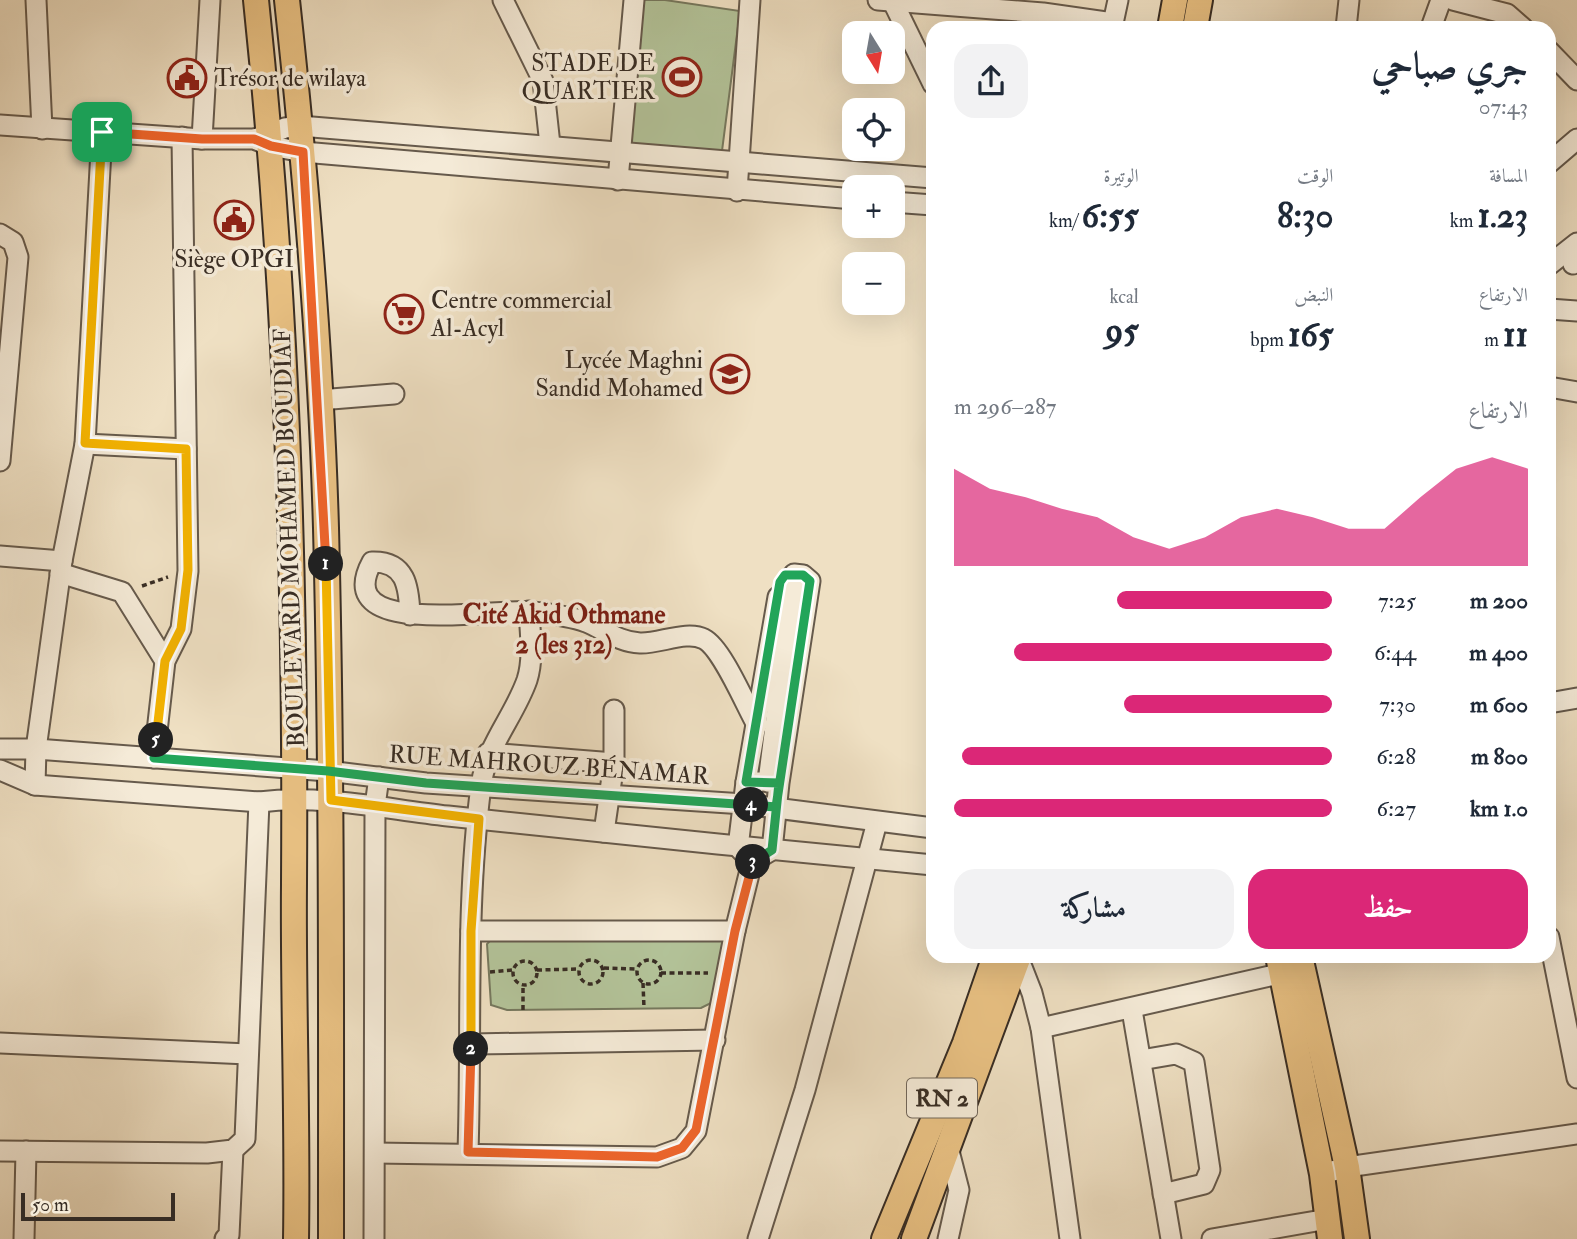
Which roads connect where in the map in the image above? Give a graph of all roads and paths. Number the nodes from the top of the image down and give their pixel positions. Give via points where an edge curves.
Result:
1 (36, 0) edge
2 (210, 0) edge
3 (256, 0) edge
4 (287, 0) edge
5 (503, 0) edge
6 (634, 0) edge
7 (750, 0) edge
8 (888, 0) edge
9 (1118, 0) edge
10 (1175, 0) edge
11 (1200, 0) edge
12 (1349, 0) edge
13 (1441, 0) edge
14 (1453, 0) edge
15 (1050, 14) edge
16 (1090, 21) edge
17 (1114, 21) edge
18 (1171, 21) edge
19 (1196, 21) edge
20 (1347, 21) edge
21 (1434, 21) edge
22 (1515, 21) edge
23 (1556, 61) edge
24 (926, 71) edge
25 (1577, 80) edge
26 (0, 125) edge
27 (300, 126) junction
28 (42, 129) junction
29 (348, 130) junction
30 (102, 132) junction
31 (182, 137) junction
32 (202, 139) junction
33 (265, 139) junction
34 (1577, 139) edge
35 (550, 145) junction
36 (620, 151) junction
37 (303, 152) junction
38 (347, 155) junction
39 (1556, 157) edge
40 (740, 162) junction
41 (926, 176) edge
42 (618, 180) junction
43 (737, 191) junction
44 (842, 199) edge
45 (905, 203) edge
46 (926, 205) edge
47 (0, 234) edge
48 (1577, 243) edge
49 (1566, 263) edge
50 (1556, 310) edge
51 (1577, 312) edge
52 (1556, 388) edge
53 (1577, 392) edge
54 (394, 394) dead end
55 (319, 400) junction
56 (85, 443) junction
57 (186, 449) junction
58 (0, 461) edge
59 (0, 556) edge
60 (61, 567) junction
61 (529, 611) junction
62 (410, 615) dead end
63 (165, 661) junction
64 (1577, 698) edge
65 (1556, 702) edge
66 (614, 710) dead end
67 (757, 725) junction
68 (0, 749) edge
69 (36, 749) junction
70 (488, 753) junction
71 (154, 758) junction
72 (614, 763) junction
73 (296, 769) junction
74 (0, 770) edge
75 (328, 771) junction
76 (379, 777) junction
77 (746, 782) junction
78 (773, 782) junction
79 (35, 785) junction
80 (481, 785) junction
81 (611, 795) junction
82 (295, 798) junction
83 (331, 800) junction
84 (259, 802) junction
85 (744, 804) junction
86 (375, 806) junction
87 (776, 807) junction
88 (479, 819) junction
89 (877, 822) junction
90 (926, 827) edge
91 (604, 832) junction
92 (738, 847) junction
93 (772, 850) junction
94 (868, 859) junction
95 (752, 862) junction
96 (926, 863) edge
97 (471, 931) junction
98 (735, 931) junction
99 (1008, 963) edge
100 (1010, 963) edge
101 (1016, 963) edge
102 (1281, 963) edge
103 (1287, 963) edge
104 (1288, 963) edge
105 (1554, 963) edge
106 (603, 968) junction
107 (579, 969) junction
108 (636, 969) junction
109 (513, 970) junction
110 (537, 970) junction
111 (489, 972) dead end
112 (661, 973) junction
113 (719, 973) dead end
114 (643, 983) junction
115 (523, 985) junction
116 (644, 1008) dead end
117 (523, 1010) dead end
118 (1132, 1010) junction
119 (1041, 1028) junction
120 (715, 1040) junction
121 (0, 1043) edge
122 (472, 1044) junction
123 (248, 1054) junction
124 (1141, 1060) junction
125 (1577, 1078) edge
126 (1577, 1134) edge
127 (948, 1147) junction
128 (233, 1150) junction
129 (0, 1151) edge
130 (26, 1151) junction
131 (468, 1152) junction
132 (375, 1153) junction
133 (1347, 1167) junction
134 (1322, 1174) junction
135 (1163, 1194) junction
136 (1329, 1229) edge
137 (24, 1239) edge
138 (225, 1239) edge
139 (296, 1239) edge
140 (331, 1239) edge
141 (374, 1239) edge
142 (758, 1239) edge
143 (884, 1239) edge
144 (914, 1239) edge
145 (948, 1239) edge
146 (1070, 1239) edge
147 (1171, 1239) edge
148 (1212, 1239) edge
149 (1357, 1239) edge

1 - 28 street
2 - 32 street
3 - 33 main road, BOULEVARD MOHAMED BOUDIAF
4 - 27 main road, BOULEVARD MOHAMED BOUDIAF
5 - 35 street via 543,81
6 - 36 street
7 - 40 street
8 - 15 street
8 - 24 street
9 - 17 street
10 - 18 main road
11 - 19 main road
12 - 20 street
13 - 21 street
14 - 22 street via 1507,14
15 - 16 street
23 - 25 street
26 - 28 street
27 - 29 street
27 - 33 street
27 - 37 main road, BOULEVARD MOHAMED BOUDIAF
28 - 30 street
29 - 35 street
29 - 38 street
30 - 31 street
30 - 56 street
31 - 32 street
31 - 57 street
32 - 33 street
33 - 37 street
33 - 73 main road, BOULEVARD MOHAMED BOUDIAF via 290,446
34 - 39 street
35 - 36 street
36 - 40 street
36 - 42 street
37 - 38 street
37 - 55 main road, BOULEVARD MOHAMED BOUDIAF
38 - 42 street
40 - 41 street
40 - 43 street
42 - 43 street
43 - 44 street
45 - 46 street
47 - 58 street via 13,243 18,257
48 - 49 street
50 - 51 street
52 - 53 street
54 - 55 street
55 - 75 main road, BOULEVARD MOHAMED BOUDIAF via 326,527
56 - 57 street
56 - 60 street
57 - 63 street via 188,570 181,629
59 - 60 street
60 - 63 street via 122,592
60 - 69 street
61 - 62 street
61 - 67 street via 587,622 622,641 696,636 705,640
61 - 70 street via 526,681
63 - 71 street
64 - 65 street
66 - 72 street
67 - 77 street
67 - 78 street via 780,582 785,575 803,575 810,581
68 - 69 street, RUE MAHROUZ BÉNAMAR
69 - 71 street, RUE MAHROUZ BÉNAMAR
69 - 79 street
70 - 72 street
70 - 80 street
71 - 73 street, RUE MAHROUZ BÉNAMAR
72 - 81 street
73 - 75 street, RUE MAHROUZ BÉNAMAR
73 - 82 main road, BOULEVARD MOHAMED BOUDIAF
74 - 79 street
75 - 76 street, RUE MAHROUZ BÉNAMAR
75 - 83 main road, BOULEVARD MOHAMED BOUDIAF
76 - 80 street, RUE MAHROUZ BÉNAMAR
76 - 86 street
77 - 78 street
77 - 85 street
78 - 87 street
79 - 84 street
80 - 81 street, RUE MAHROUZ BÉNAMAR
80 - 88 street
81 - 85 street, RUE MAHROUZ BÉNAMAR
81 - 91 street
82 - 83 street
82 - 84 street
82 - 139 main road, BOULEVARD MOHAMED BOUDIAF
83 - 86 street
83 - 140 main road, BOULEVARD MOHAMED BOUDIAF
84 - 123 street
85 - 87 street, RUE MAHROUZ BÉNAMAR
85 - 92 street
86 - 88 street
86 - 132 street
87 - 89 street, RUE MAHROUZ BÉNAMAR
87 - 93 street
88 - 91 street
88 - 97 street
89 - 90 street, RUE MAHROUZ BÉNAMAR
89 - 94 street
91 - 92 street
92 - 93 street
92 - 95 street
93 - 94 street
93 - 95 street
94 - 96 street
94 - 142 street via 805,1090
95 - 98 street
97 - 98 street
97 - 122 street
98 - 120 street
99 - 143 main road, RN 2 via 965,1043
100 - 127 main road, RN 2
101 - 119 street via 1032,993
102 - 118 street
103 - 134 main road
104 - 133 main road
105 - 125 street
106 - 107 path via 591,959
106 - 107 path via 600,980 593,984 582,980
106 - 108 path
107 - 110 path
108 - 112 path via 640,962 652,960
108 - 114 path
109 - 110 path via 525,961
109 - 111 path
109 - 115 path via 516,981
110 - 115 path via 534,982
112 - 113 path
112 - 114 path via 654,983
114 - 116 path
115 - 117 path
118 - 119 street
118 - 124 street
119 - 146 street
120 - 122 street
120 - 131 street via 696,1130 682,1148 657,1157
121 - 123 street
122 - 131 street
123 - 128 street via 245,1139
124 - 135 street
124 - 135 street via 1176,1054 1194,1062 1210,1170 1205,1184
126 - 133 street
127 - 144 main road, RN 2
127 - 145 street via 959,1190
128 - 130 street
128 - 138 street via 229,1235
129 - 130 street
130 - 137 street
131 - 132 street
132 - 141 street
133 - 134 street
133 - 149 main road
134 - 136 main road
135 - 147 street
136 - 148 street

